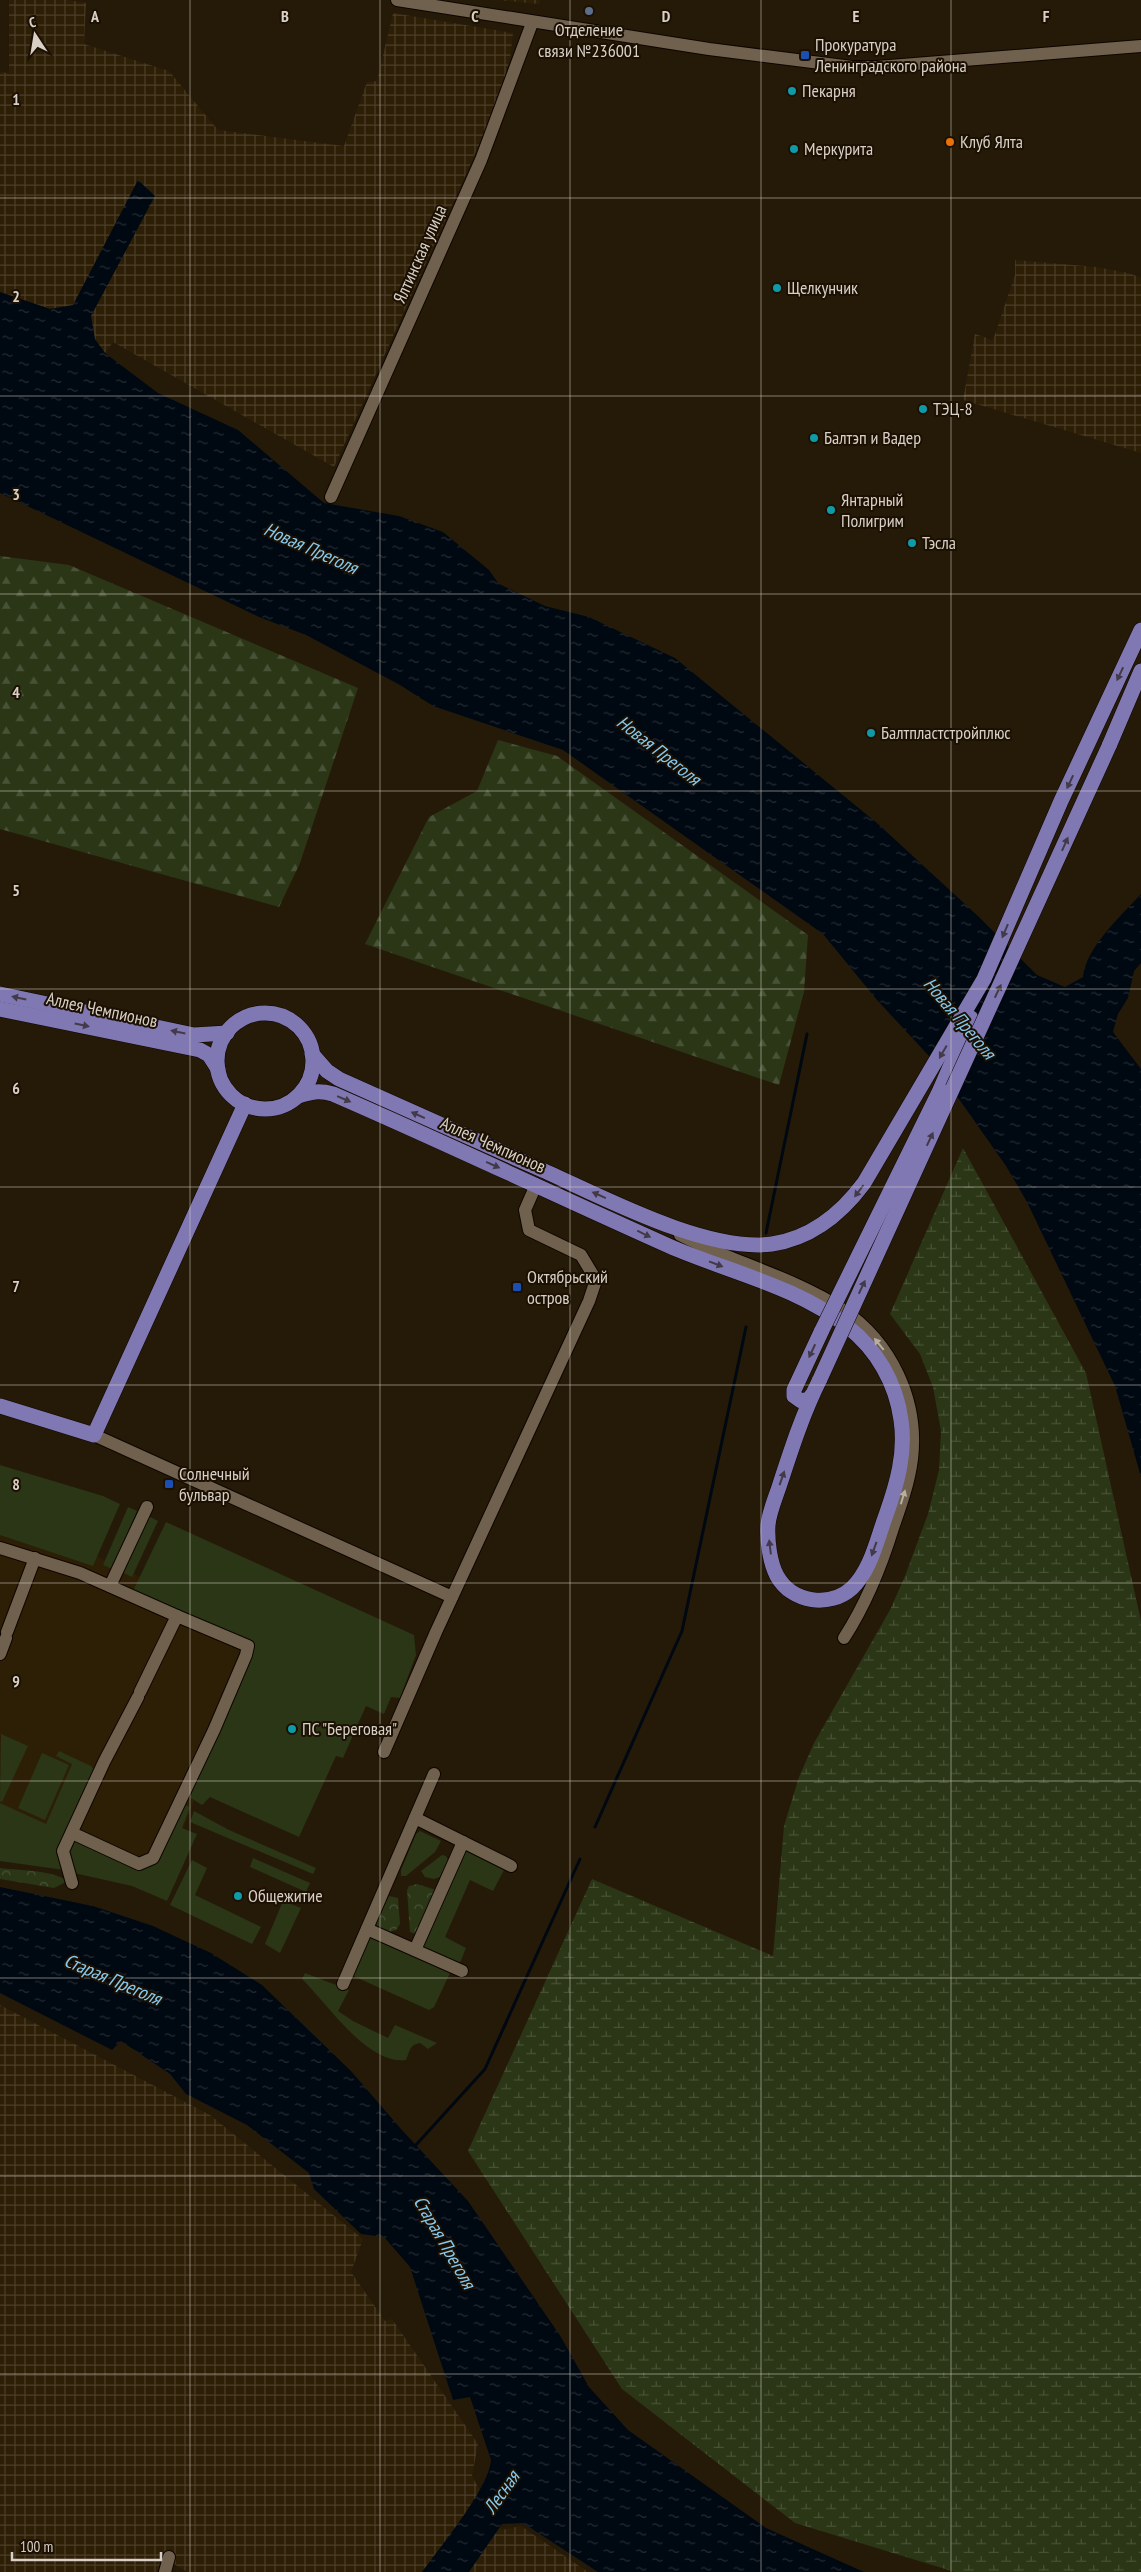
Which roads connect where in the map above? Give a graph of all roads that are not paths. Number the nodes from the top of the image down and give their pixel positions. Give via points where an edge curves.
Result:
1 (397, 0) edge
2 (532, 23) junction
3 (1141, 46) edge
4 (331, 497) dead end
5 (1141, 630) edge
6 (1141, 671) edge
7 (984, 979) junction
8 (0, 994) edge
9 (0, 1009) edge
10 (227, 1033) junction
11 (312, 1054) junction
12 (218, 1069) junction
13 (298, 1096) junction
14 (245, 1104) junction
15 (536, 1185) junction
16 (643, 1215) junction
17 (812, 1395) junction
18 (0, 1406) edge
19 (94, 1435) junction
20 (147, 1507) dead end
21 (0, 1548) edge
22 (35, 1558) junction
23 (110, 1586) junction
24 (452, 1597) junction
25 (177, 1616) junction
26 (844, 1638) dead end
27 (0, 1654) edge
28 (384, 1752) dead end
29 (434, 1774) dead end
30 (415, 1818) junction
31 (72, 1833) junction
32 (463, 1842) junction
33 (511, 1866) dead end
34 (72, 1883) dead end
35 (367, 1929) junction
36 (415, 1950) junction
37 (462, 1971) dead end
38 (343, 1984) dead end
39 (170, 2557) dead end
40 (165, 2572) edge

1 - 2 street
2 - 3 street via 709,49 877,67
2 - 4 street, Ялтинская улица via 481,160
5 -> 7 main road via 1090,737
17 -> 6 main road, Аллея Чемпионов, bridge via 1110,746
7 -> 16 main road, Аллея Чемпионов via 857,1193 832,1219 789,1240 772,1244 731,1244
7 -> 17 main road, bridge via 976,1009 940,1090 794,1390 794,1396 800,1401
10 -> 8 main road, Аллея Чемпионов via 194,1035
9 -> 12 main road, Аллея Чемпионов via 200,1050 209,1055
10 - 11 main road, Аллея Чемпионов via 249,1016 276,1015 300,1029
10 - 12 main road via 219,1050
11 - 13 main road via 312,1072
16 -> 11 main road, Аллея Чемпионов via 339,1079
12 - 14 main road, Аллея Чемпионов via 230,1094
13 - 14 main road, Аллея Чемпионов via 273,1108 254,1108
13 -> 15 main road, Аллея Чемпионов via 312,1091 333,1094
14 - 19 main road
15 -> 17 main road, Аллея Чемпионов via 826,1312 862,1339 879,1360 899,1407 902,1456 895,1488 862,1576 844,1594 821,1600 797,1595 780,1581 772,1563 768,1525
15 - 24 street via 525,1210 530,1230 582,1255 596,1280
26 -> 16 street via 877,1575 911,1465 910,1413 895,1367 869,1332 831,1302
18 - 19 main road
19 - 24 street
20 - 23 street
21 - 22 street
22 - 23 street
22 - 27 street
23 - 25 street
24 - 28 street
25 - 31 street
25 - 31 street via 248,1646 214,1730 153,1858 139,1864
29 - 30 street
30 - 32 street
30 - 35 street
31 - 34 street via 63,1851
32 - 33 street
32 - 36 street
35 - 36 street
35 - 38 street
36 - 37 street
39 - 40 street

